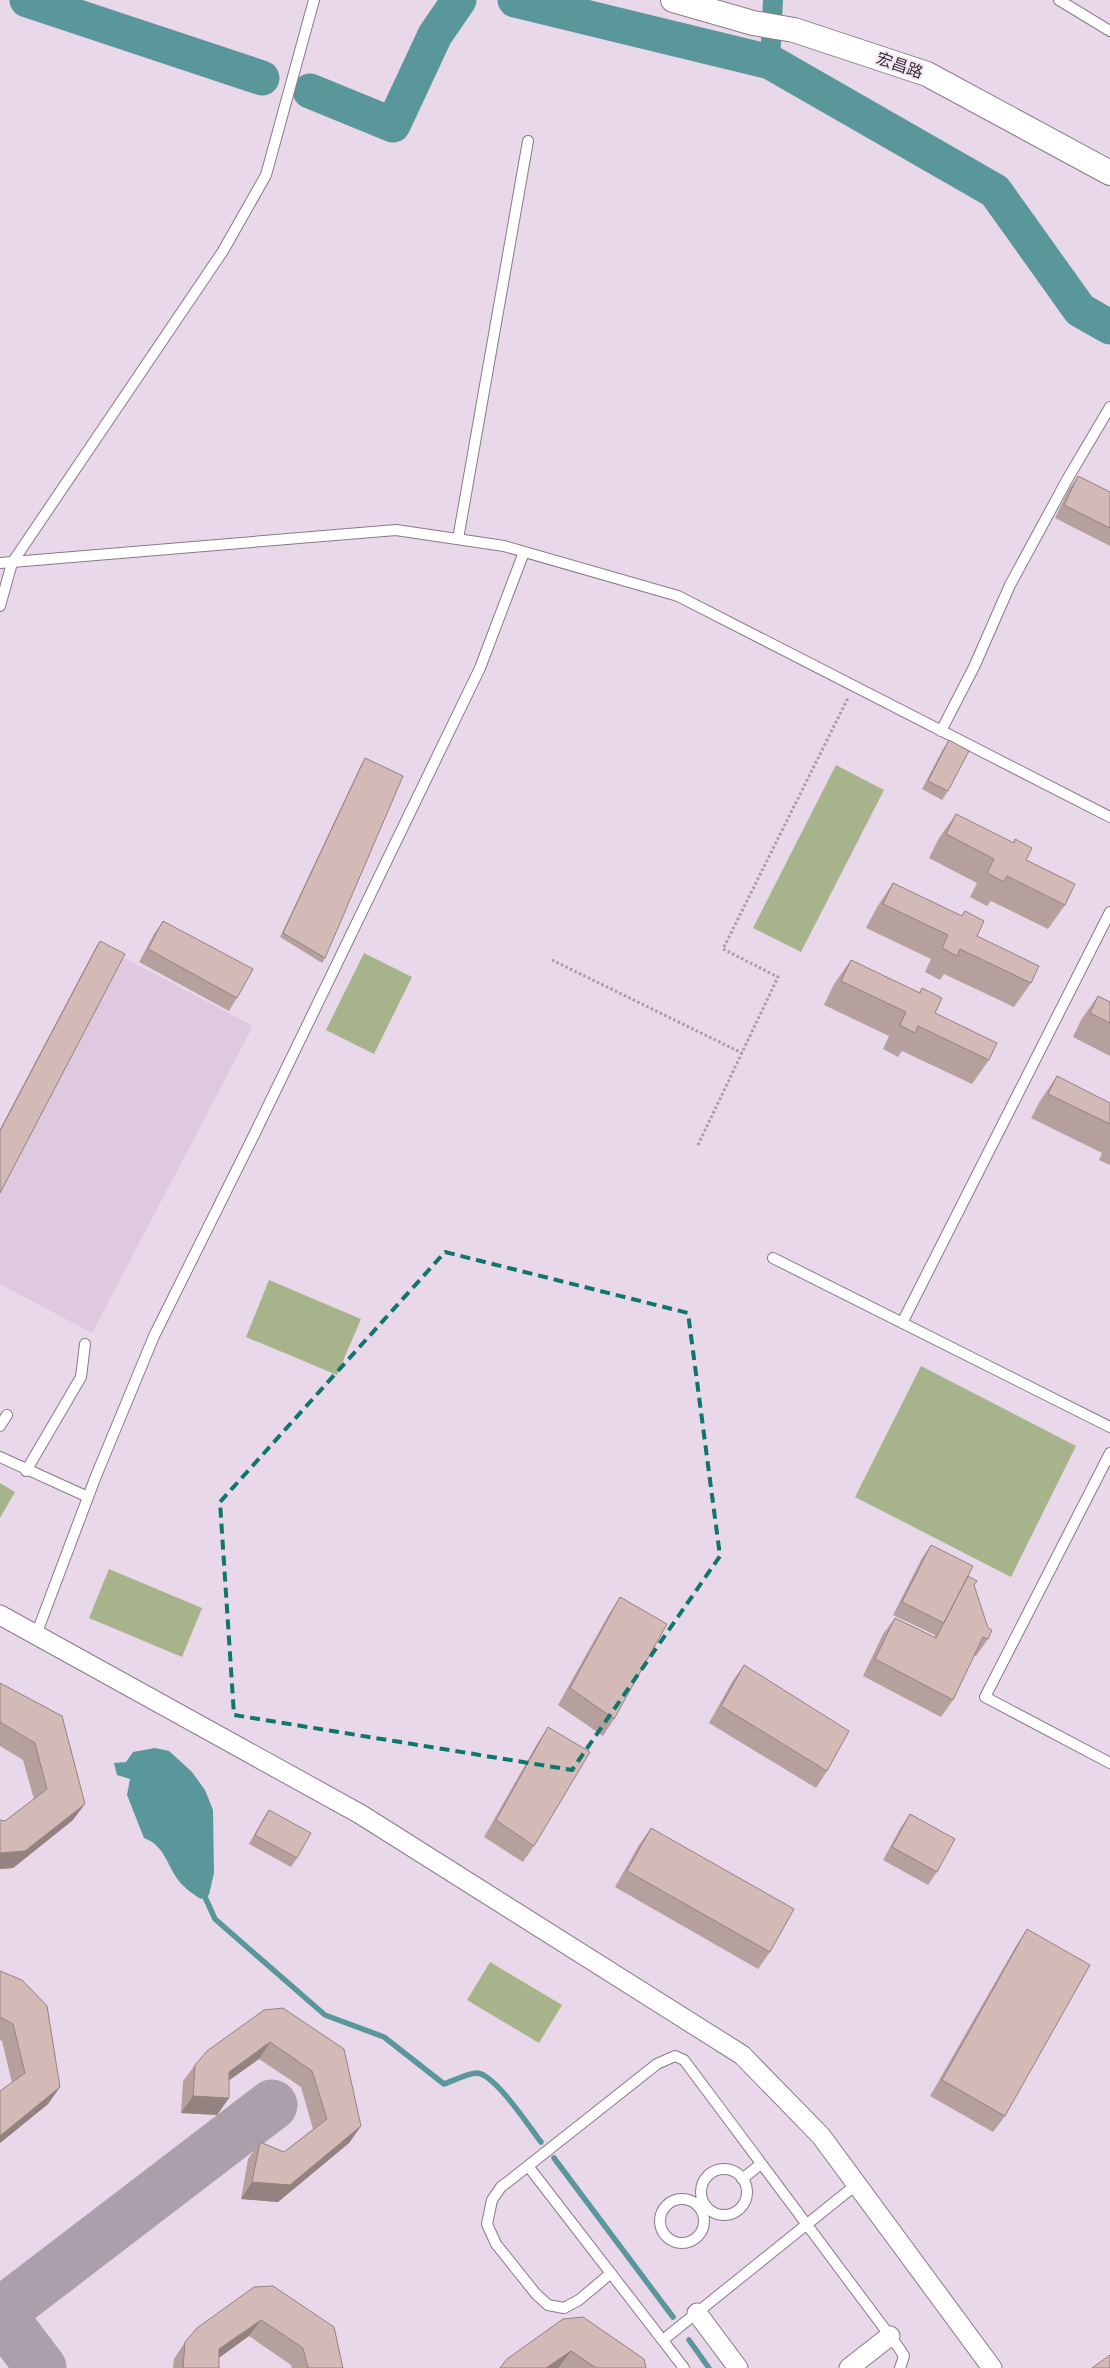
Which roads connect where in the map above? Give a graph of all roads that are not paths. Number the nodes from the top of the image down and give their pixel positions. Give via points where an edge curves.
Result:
1 (314, 0) edge
2 (673, 0) edge
3 (1059, 0) edge
4 (1110, 31) edge
5 (528, 141) dead end
6 (1110, 173) edge
7 (1110, 407) edge
8 (458, 539) junction
9 (524, 552) junction
10 (0, 563) edge
11 (12, 563) junction
12 (0, 606) edge
13 (940, 731) junction
14 (1110, 817) edge
15 (1110, 912) edge
16 (773, 1258) dead end
17 (902, 1322) junction
18 (85, 1344) dead end
19 (6, 1415) dead end
20 (0, 1426) edge
21 (1110, 1427) edge
22 (1110, 1453) edge
23 (0, 1457) edge
24 (26, 1471) junction
25 (88, 1497) junction
26 (0, 1616) edge
27 (36, 1635) junction
28 (1110, 1763) edge
29 (761, 2164) junction
30 (528, 2166) junction
31 (742, 2179) junction
32 (857, 2184) junction
33 (807, 2224) junction
34 (611, 2273) junction
35 (697, 2313) junction
36 (890, 2336) junction
37 (662, 2340) junction
38 (684, 2368) edge
39 (738, 2368) edge
40 (849, 2368) edge
41 (900, 2368) edge
42 (992, 2368) edge

1 - 11 lane via 266,175 224,251
2 - 6 street, 宏昌路 via 753,23 794,30 927,74
3 - 4 lane
5 - 8 lane
7 - 13 lane via 1010,585 974,667
8 - 9 lane
8 - 11 lane via 396,530
9 - 13 lane via 678,596
9 - 25 lane via 480,668 154,1336
10 - 11 lane
11 - 12 lane
13 - 14 lane
15 - 17 lane
16 - 17 lane
17 - 21 lane
18 - 24 lane via 81,1377
19 - 20 lane
22 - 28 lane via 985,1697
23 - 24 lane
24 - 25 lane
25 - 27 lane
26 - 27 street
27 - 32 street via 360,1814 742,2055 821,2136
29 - 30 lane via 684,2060 675,2056 658,2064
29 - 31 lane
29 - 33 lane
30 - 34 lane
30 - 34 lane via 501,2187 492,2200 487,2224 496,2244 548,2305 564,2308 579,2300
31 - 31 lane via 731,2170 711,2173 702,2184 702,2207 723,2215 737,2211 747,2193
32 - 33 lane
32 - 42 street
33 - 35 lane
33 - 36 lane
34 - 37 lane
35 - 37 lane
35 - 39 street
36 - 40 street
36 - 41 lane via 904,2356
37 - 38 lane

